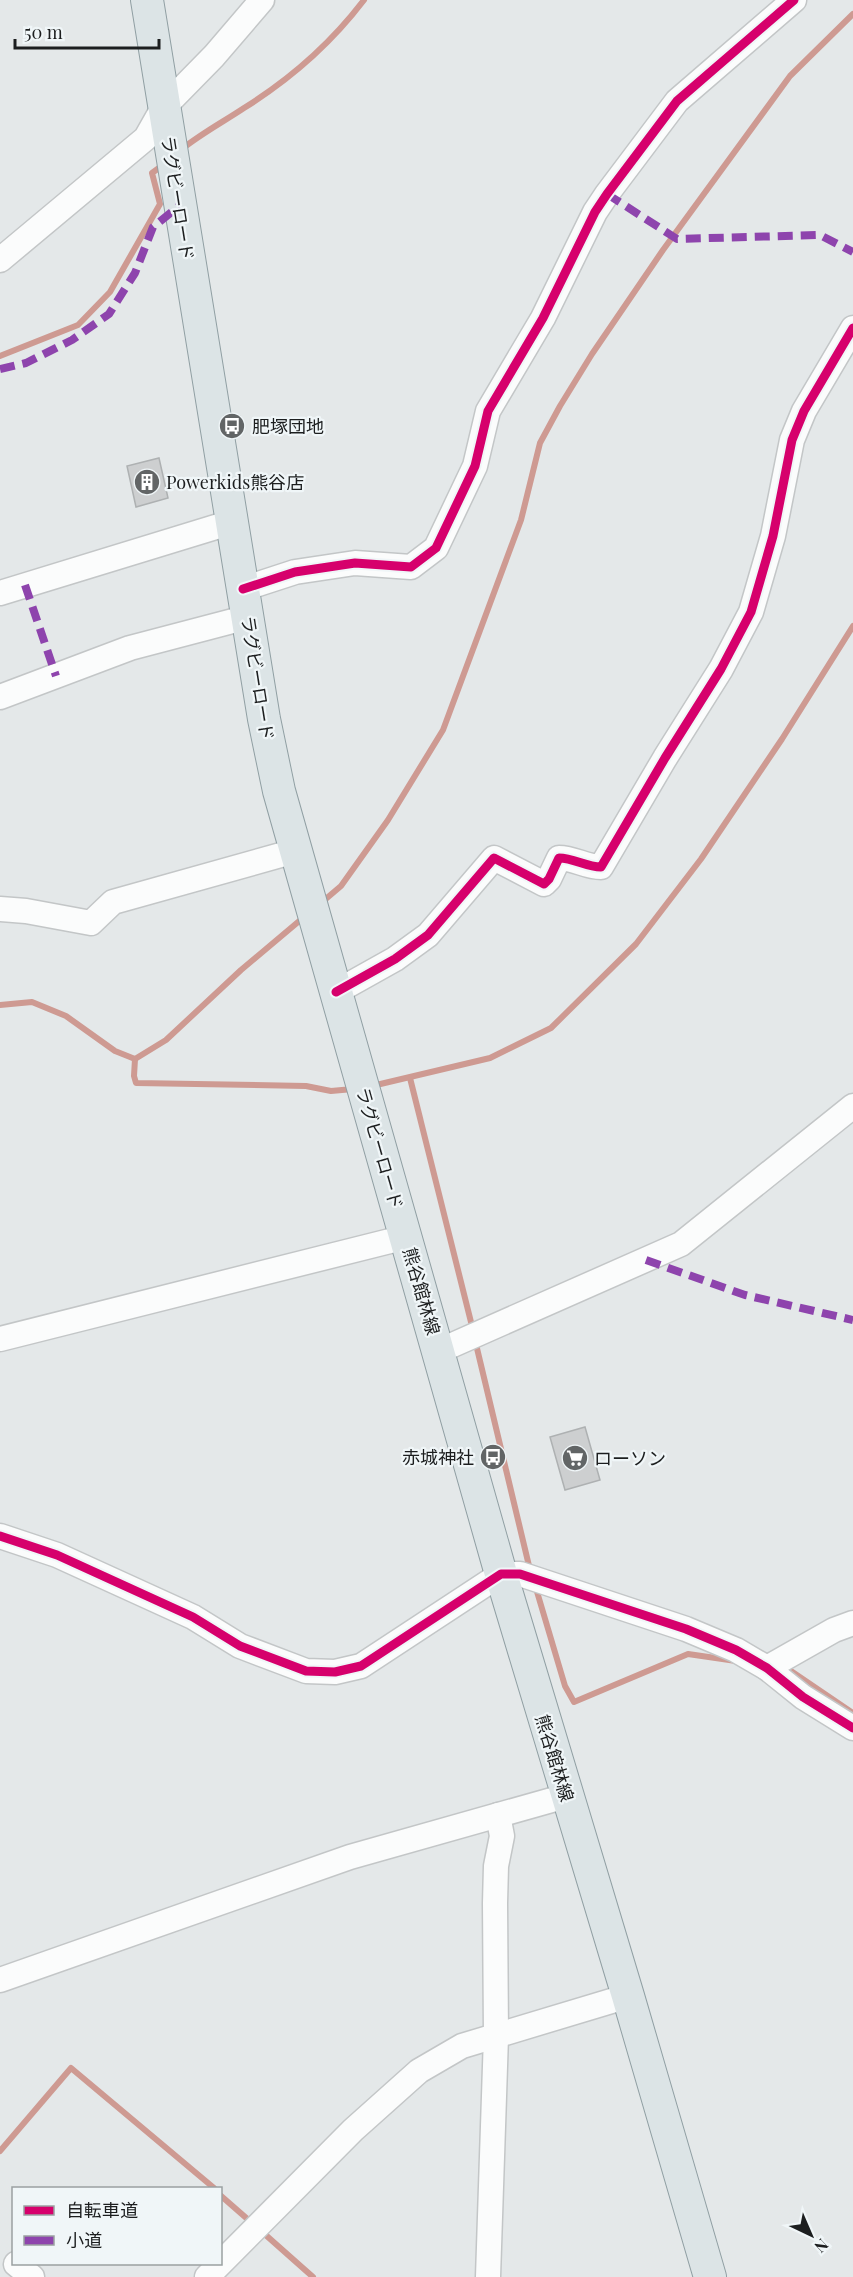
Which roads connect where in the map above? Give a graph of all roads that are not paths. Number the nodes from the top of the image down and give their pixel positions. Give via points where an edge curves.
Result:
1 (147, 0) edge
2 (262, 0) edge
3 (794, 0) edge
4 (164, 108) junction
5 (0, 260) edge
6 (853, 328) edge
7 (232, 522) junction
8 (0, 593) edge
9 (246, 603) junction
10 (0, 697) edge
11 (295, 851) junction
12 (0, 909) edge
13 (336, 992) junction
14 (853, 1106) edge
15 (406, 1237) junction
16 (0, 1339) edge
17 (451, 1346) junction
18 (0, 1536) edge
19 (501, 1574) junction
20 (853, 1623) edge
21 (767, 1668) junction
22 (853, 1728) edge
23 (566, 1796) junction
24 (498, 1815) junction
25 (0, 1980) edge
26 (628, 1996) junction
27 (496, 2036) junction
28 (0, 2250) edge
29 (12, 2260) edge
30 (222, 2262) edge
31 (18, 2265) edge
32 (219, 2265) edge
33 (32, 2277) edge
34 (207, 2277) edge
35 (488, 2277) edge
36 (710, 2277) edge

1 - 4 main road, ラグビーロード
2 - 4 street
3 - 9 street via 677,101 595,212 543,318 488,411 475,466 436,548 411,567 355,564 295,572
4 - 5 street via 146,138
4 - 7 main road, ラグビーロード
6 - 13 street via 804,411 792,440 773,536 751,612 721,669 601,867 559,858 544,884 494,858 428,935 395,959
7 - 8 street
7 - 9 main road, ラグビーロード
9 - 10 street
9 - 11 main road, ラグビーロード via 264,719
11 - 12 street via 113,902 91,923
11 - 13 main road, ラグビーロード
13 - 15 main road, ラグビーロード
14 - 17 street via 681,1244
15 - 16 street
15 - 17 main road, 熊谷館林線
17 - 19 main road, 熊谷館林線
18 - 19 street via 57,1555 193,1617 240,1646 306,1671 335,1672 361,1666
19 - 21 street via 520,1574 686,1629
19 - 23 main road, 熊谷館林線
20 - 21 street
21 - 22 street via 803,1697
23 - 24 street
23 - 26 main road, 熊谷館林線
24 - 25 street via 350,1857
24 - 27 street via 502,1836 496,1866
26 - 27 street
26 - 36 main road, 熊谷館林線
27 - 30 street via 462,2046 419,2071 353,2130
27 - 35 street
28 - 29 street
31 - 33 street
32 - 34 street

